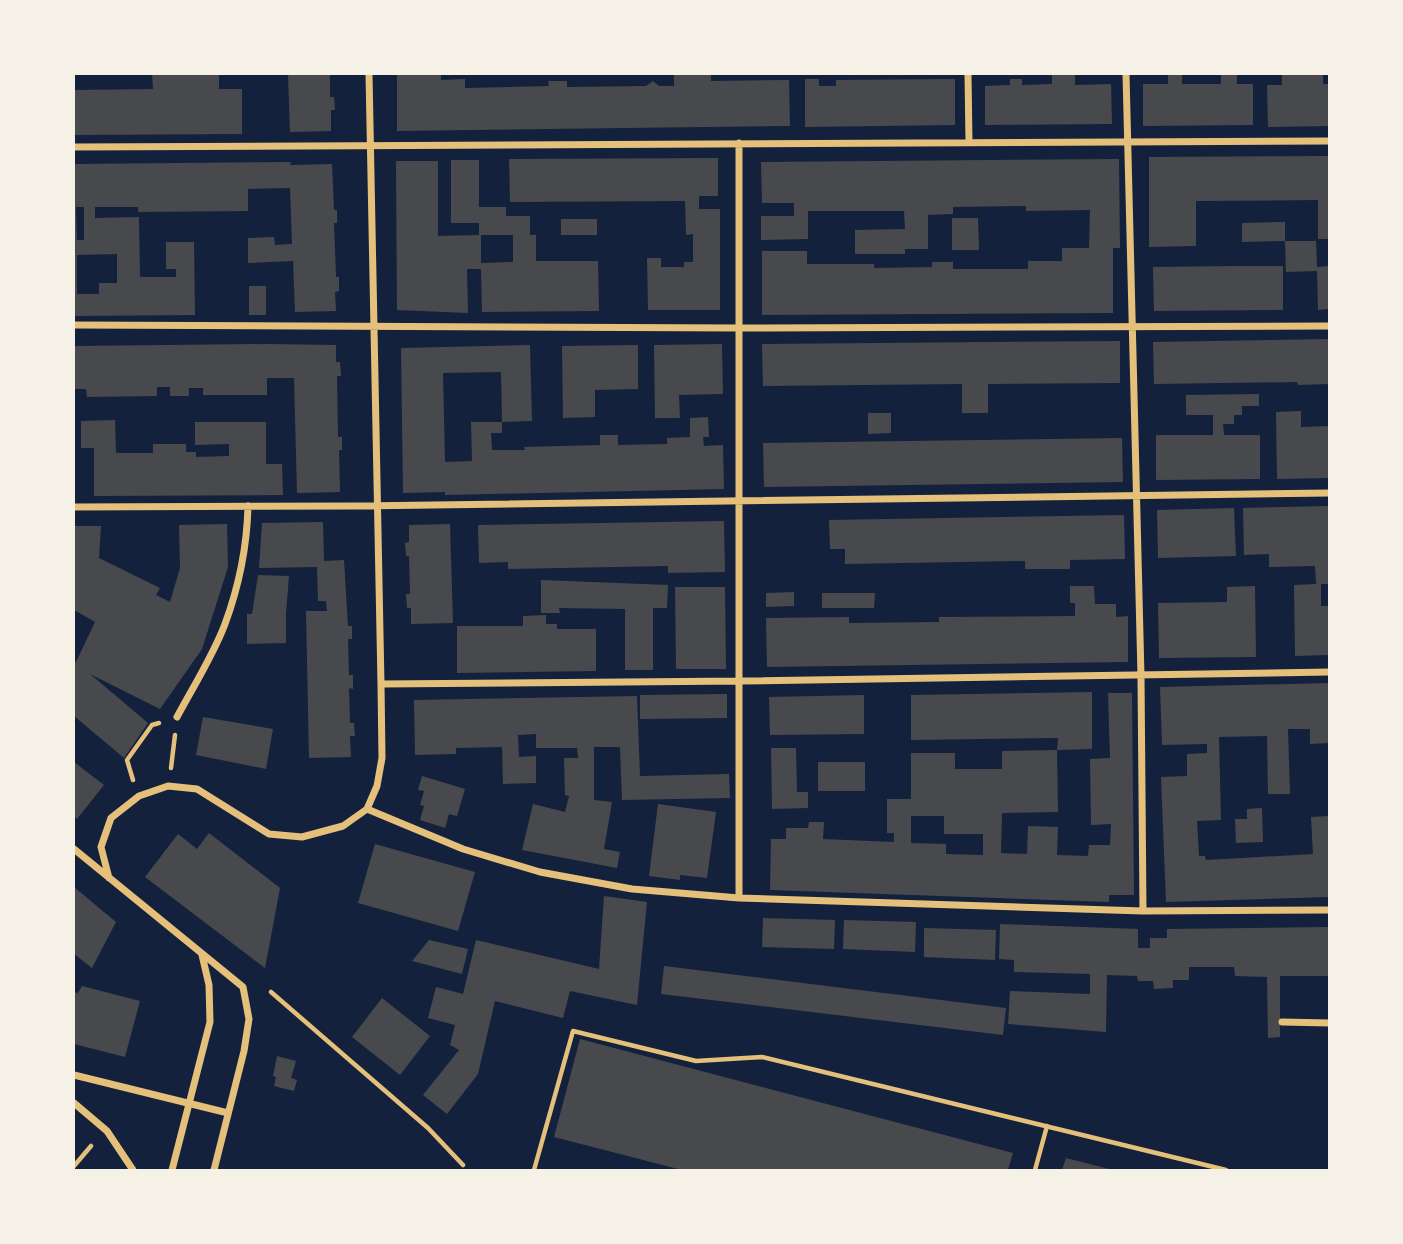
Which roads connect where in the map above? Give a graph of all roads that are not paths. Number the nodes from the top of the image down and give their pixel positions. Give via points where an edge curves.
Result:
1 (369, 74) edge
2 (968, 74) edge
3 (1126, 74) edge
4 (1128, 140) junction
5 (1329, 141) edge
6 (969, 142) junction
7 (739, 143) junction
8 (371, 146) junction
9 (74, 147) edge
10 (74, 325) edge
11 (373, 326) junction
12 (1329, 326) edge
13 (739, 328) junction
14 (1134, 328) junction
15 (1329, 493) edge
16 (1136, 495) junction
17 (739, 500) junction
18 (248, 506) junction
19 (376, 506) junction
20 (74, 507) edge
21 (1329, 672) edge
22 (1141, 676) junction
23 (740, 681) junction
24 (381, 684) junction
25 (177, 717) road end
26 (367, 809) junction
27 (74, 849) edge
28 (109, 878) junction
29 (739, 898) junction
30 (1329, 910) edge
31 (1143, 911) junction
32 (202, 954) junction
33 (1282, 1022) dead end
34 (1329, 1023) edge
35 (74, 1075) edge
36 (74, 1103) edge
37 (189, 1103) junction
38 (228, 1113) junction
39 (133, 1171) edge
40 (172, 1171) edge
41 (214, 1171) edge

1 - 8 street
2 - 6 street
3 - 4 street
4 - 5 street
4 - 6 street
4 - 14 street
6 - 7 street
7 - 8 street
7 - 13 street
8 - 9 street
8 - 11 street
10 - 11 street
11 - 13 street
11 - 19 street
12 - 14 street
13 - 14 street
13 - 17 street
14 - 16 street
15 - 16 street
16 - 17 street
16 - 22 street
17 - 19 street
17 - 23 street
18 - 19 street
18 - 20 street
18 - 25 street via 247,539 224,626
19 - 24 street
21 - 22 street
22 - 23 street
22 - 31 street
23 - 24 street
23 - 29 street
24 - 26 street via 382,758
26 - 28 street via 343,826 302,837 269,834 197,789 168,786 139,796 111,818 101,847
26 - 29 street via 463,849 540,872 632,889
27 - 28 street
28 - 32 street
29 - 31 street
30 - 31 street
32 - 37 street via 210,1022
32 - 38 street via 243,987 249,1019
33 - 34 street
35 - 37 street
36 - 39 street via 107,1131
37 - 38 street
37 - 40 street
38 - 41 street

